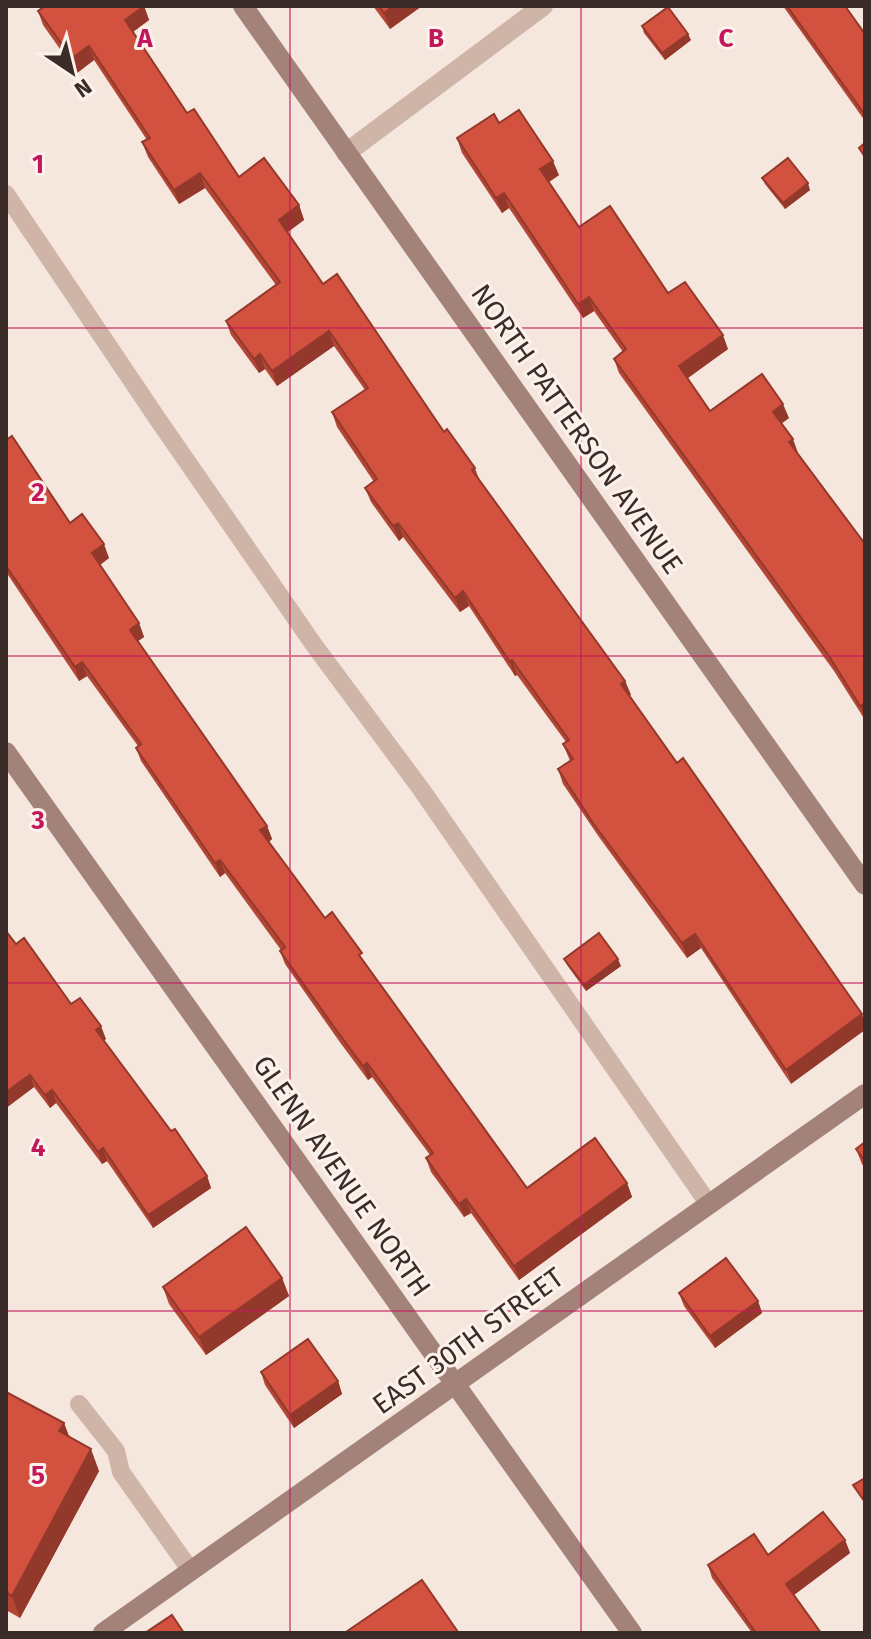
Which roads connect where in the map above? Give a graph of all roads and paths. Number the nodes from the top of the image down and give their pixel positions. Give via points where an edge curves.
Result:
1 (243, 6) edge
2 (543, 6) edge
3 (346, 153) junction
4 (6, 194) edge
5 (6, 752) edge
6 (865, 885) edge
7 (865, 1094) edge
8 (708, 1203) junction
9 (456, 1384) junction
10 (79, 1404) dead end
11 (191, 1571) junction
12 (103, 1633) edge
13 (632, 1633) edge

1 - 3 street, NORTH PATTERSON AVENUE
2 - 3 street
3 - 6 street, NORTH PATTERSON AVENUE
4 - 8 lane via 314,645 421,789
5 - 9 street, GLENN AVENUE NORTH
7 - 8 street, EAST 30TH STREET
8 - 9 street, EAST 30TH STREET
9 - 11 street, EAST 30TH STREET
9 - 13 street, GLENN AVENUE NORTH
10 - 11 lane via 116,1451 121,1472
11 - 12 street, EAST 30TH STREET

